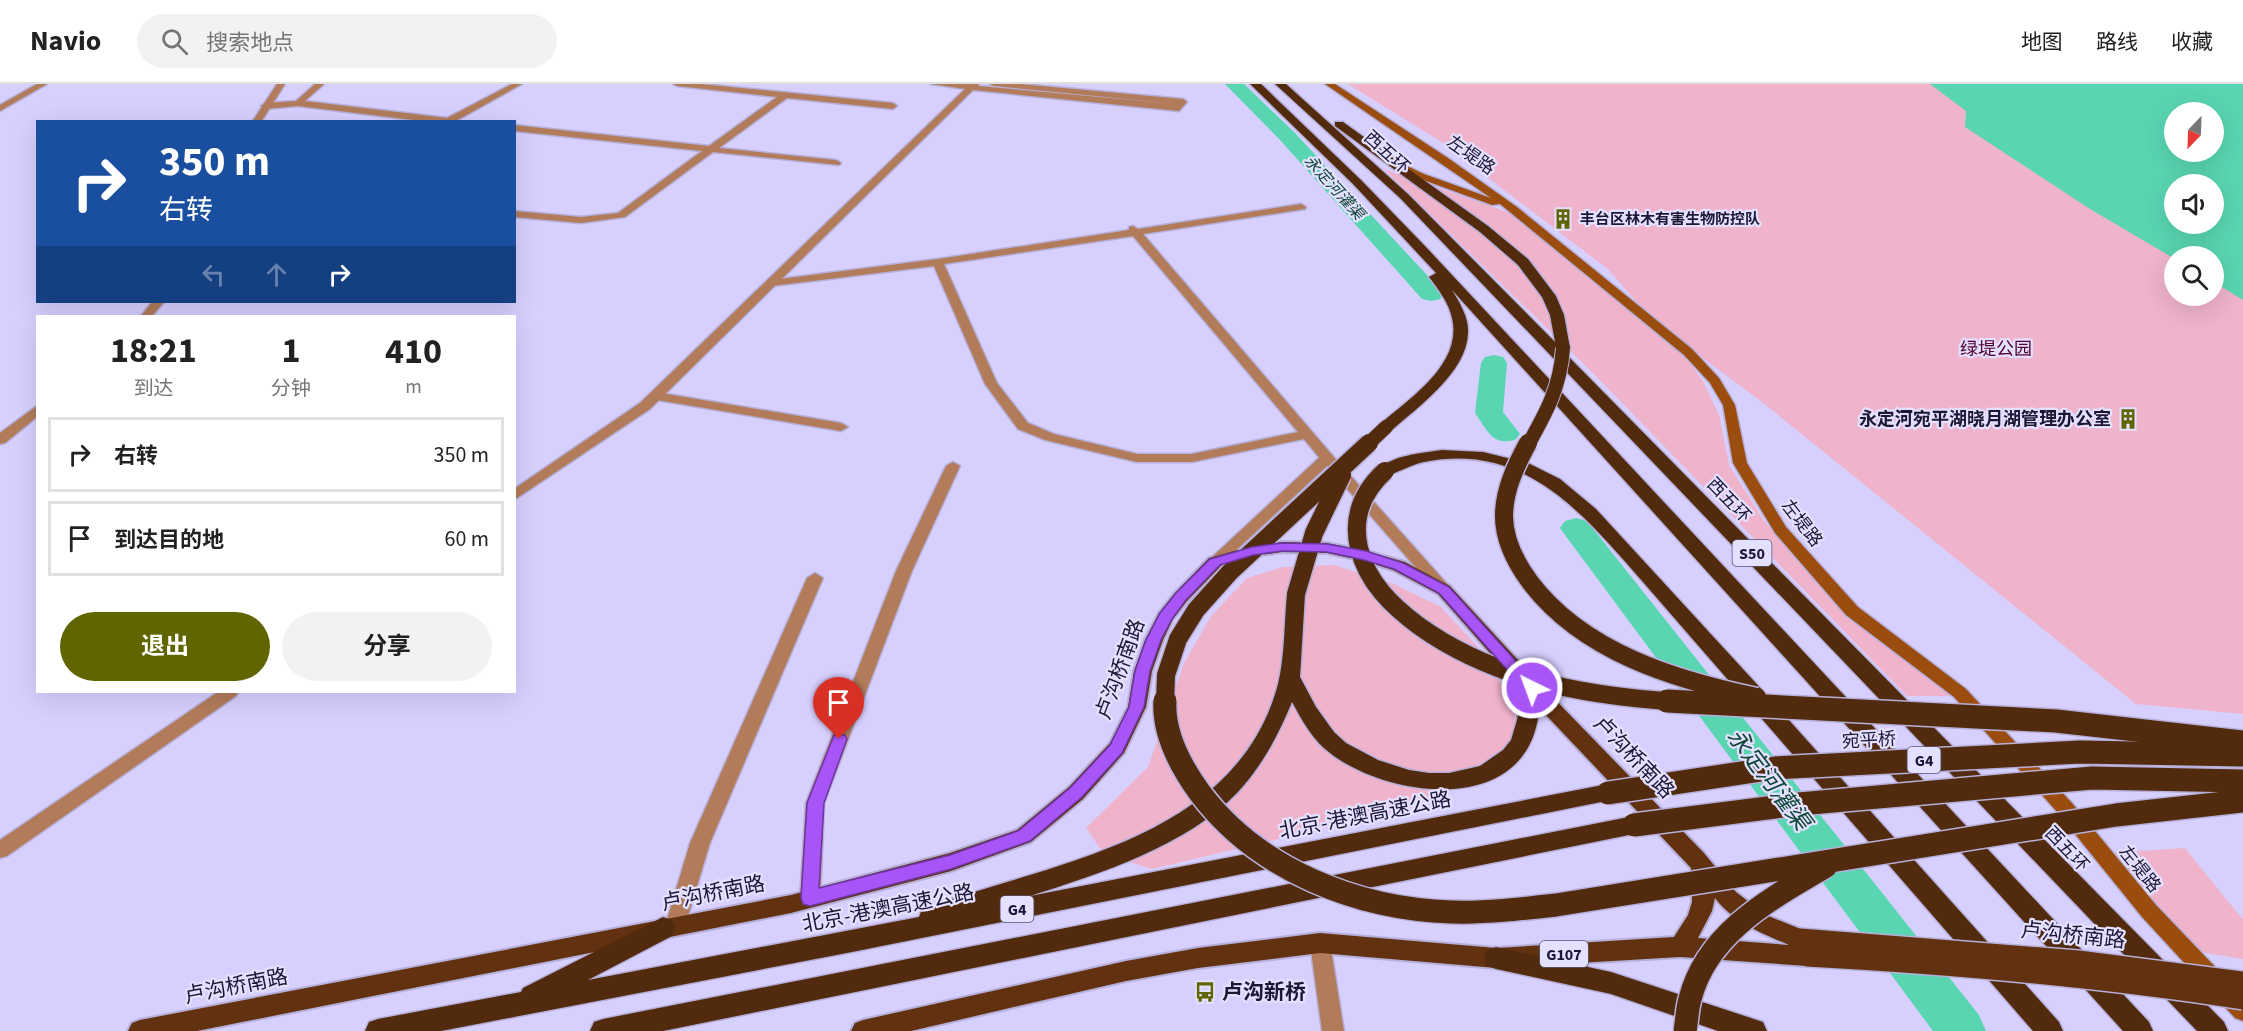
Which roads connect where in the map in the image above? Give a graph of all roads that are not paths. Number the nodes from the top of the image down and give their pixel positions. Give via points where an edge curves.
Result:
1 (43, 84) edge
2 (281, 84) edge
3 (320, 84) edge
4 (518, 84) edge
5 (677, 84) edge
6 (935, 84) edge
7 (994, 84) edge
8 (1255, 84) edge
9 (1282, 84) edge
10 (1329, 84) edge
11 (973, 86) edge
12 (785, 95) junction
13 (298, 103) junction
14 (265, 106) junction
15 (893, 106) dead end
16 (0, 108) edge
17 (257, 120) edge
18 (442, 120) edge
19 (452, 120) edge
20 (516, 128) edge
21 (711, 150) junction
22 (836, 163) dead end
23 (1397, 165) junction
24 (1301, 207) dead end
25 (1513, 209) junction
26 (516, 214) edge
27 (1134, 231) junction
28 (1421, 249) junction
29 (938, 262) junction
30 (772, 283) junction
31 (157, 303) edge
32 (147, 315) edge
33 (655, 396) junction
34 (36, 412) edge
35 (841, 427) dead end
36 (1307, 434) junction
37 (0, 440) edge
38 (1327, 458) junction
39 (1350, 461) junction
40 (953, 466) dead end
41 (516, 495) edge
42 (1215, 562) junction
43 (815, 578) dead end
44 (1444, 590) junction
45 (1289, 676) junction
46 (1532, 688) junction
47 (229, 693) edge
48 (1823, 709) junction
49 (2243, 742) edge
50 (2243, 755) edge
51 (2243, 781) edge
52 (1608, 793) joint
53 (2243, 801) edge
54 (0, 850) edge
55 (1696, 859) junction
56 (1836, 860) junction
57 (810, 898) junction
58 (669, 927) junction
59 (847, 942) junction
60 (1320, 943) junction
61 (1680, 947) junction
62 (1804, 948) junction
63 (1496, 958) junction
64 (2243, 982) edge
65 (2243, 999) edge
66 (515, 1005) junction
67 (2243, 1011) edge
68 (140, 1031) edge
69 (378, 1031) edge
70 (603, 1031) edge
71 (863, 1031) edge
72 (1333, 1031) edge
73 (1685, 1031) edge
74 (1754, 1031) edge
75 (2050, 1031) edge
76 (2140, 1031) edge
77 (2215, 1031) edge

1 - 16 street
2 - 14 street
3 - 13 street
4 - 19 street
5 - 12 street
6 - 11 street
7 - 11 street via 1183,102 1179,108
8 - 28 highway, S50 via 1358,182
9 - 23 highway
9 - 77 highway, 西五环 / S50 via 1412,204
10 - 25 main road, 左堤路
11 - 30 street
12 - 15 street
12 - 21 street
13 - 14 street
13 - 18 street
14 - 17 street
20 - 21 street
21 - 22 street
21 - 26 street via 621,215 576,222
23 - 25 main road
23 - 48 highway, bridge via 1523,262 1549,296 1560,323 1563,348 1558,384 1516,468 1504,506 1510,549 1534,589 1593,638 1633,660 1709,686
24 - 27 street
25 - 67 main road, 左堤路 via 1695,359 1715,381 1729,405 1740,464 1780,530 1852,611 1960,693 2065,808 2149,911
27 - 29 street
27 - 36 street
28 - 39 highway, bridge via 1459,316 1462,333 1456,352 1444,374
28 - 76 highway, S50
29 - 30 street
29 - 36 street via 991,384 1023,426 1050,437 1137,458 1192,458
30 - 33 street
31 - 32 street
33 - 35 street
33 - 41 street
34 - 37 street
36 - 38 street
38 - 42 street
38 - 44 street
39 - 45 highway, bridge via 1312,534 1302,564
39 - 56 highway, bridge via 1223,578 1198,606 1177,640 1164,678 1165,719 1173,747 1204,801 1230,827 1296,873 1344,892 1444,912 1494,912 1556,905
40 - 57 street via 904,571 815,803
42 - 44 highway, 卢沟桥南路 / G107 via 1282,547 1327,548 1399,566
42 - 57 highway, 卢沟桥南路 / G107 via 1165,617 1143,671 1137,707 1117,748 1076,793 1033,829 1024,836 951,862
43 - 58 street via 700,843
44 - 46 highway, 卢沟桥南路 / G107
45 - 46 highway via 1312,718 1335,746 1366,764 1403,778 1442,783 1496,768 1517,750 1527,724
45 - 59 highway via 1262,744 1218,798 1185,820 1139,846 1078,869
46 - 55 highway, 卢沟桥南路 / G107
47 - 54 street
48 - 49 highway, bridge via 2056,721
48 - 75 highway, bridge via 1664,701 1603,696 1510,674 1459,653 1399,610 1367,573 1359,549 1356,514 1363,494 1385,471 1400,463 1440,455 1513,464 1539,474 1582,504 1758,699
50 - 52 highway, 宛平桥 / G4, bridge via 2080,752 1775,768
51 - 70 highway, G4, bridge via 2092,778 1799,804 1634,825
52 - 59 highway, 北京-港澳高速公路 / G4
53 - 56 highway, bridge via 2116,815
55 - 61 highway via 1705,886 1703,906
55 - 62 highway, 卢沟桥南路 / G107 via 1728,899 1758,922
56 - 73 highway, bridge via 1751,911 1723,936 1690,996
57 - 58 highway, 卢沟桥南路 / G107
58 - 66 highway
58 - 68 highway, 卢沟桥南路 / G107
59 - 66 highway, 北京-港澳高速公路 / G4
60 - 63 highway, 卢沟桥南路 / G107
60 - 71 highway, 卢沟桥南路 / G107 via 1126,971
60 - 72 street
61 - 62 highway, 卢沟桥南路 / G107
61 - 63 highway, 卢沟桥南路 / G107
62 - 64 highway, 卢沟桥南路 / G107, bridge via 1952,949
62 - 65 highway, 卢沟桥南路 / G107, bridge
63 - 74 highway via 1611,983
66 - 69 highway, 北京-港澳高速公路 / G4

